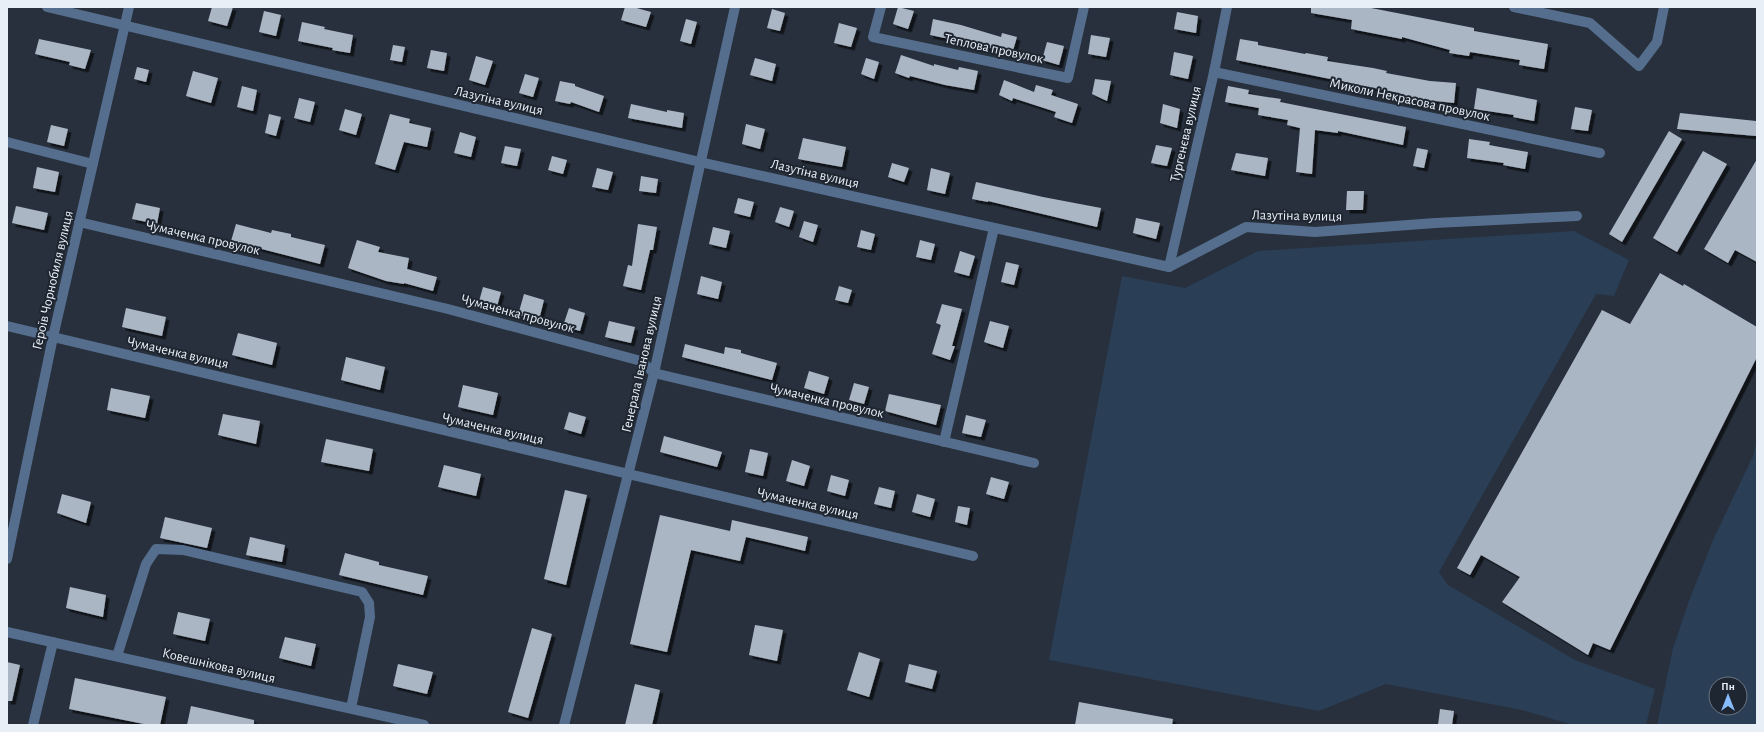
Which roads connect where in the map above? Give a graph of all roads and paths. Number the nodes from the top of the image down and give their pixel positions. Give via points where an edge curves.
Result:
1 (47, 7) edge
2 (130, 7) edge
3 (735, 7) edge
4 (880, 7) edge
5 (1084, 7) edge
6 (1227, 7) edge
7 (1514, 7) edge
8 (1664, 7) edge
9 (125, 25) junction
10 (1214, 72) junction
11 (7, 142) edge
12 (1600, 153) dead end
13 (700, 162) junction
14 (93, 164) junction
15 (1578, 216) dead end
16 (79, 222) junction
17 (994, 228) junction
18 (1169, 268) junction
19 (7, 326) edge
20 (53, 337) junction
21 (654, 373) junction
22 (944, 442) junction
23 (1034, 463) dead end
24 (628, 474) junction
25 (973, 556) dead end
26 (7, 559) edge
27 (7, 632) edge
28 (52, 642) junction
29 (117, 656) junction
30 (351, 708) junction
31 (33, 725) edge
32 (424, 725) edge
33 (564, 725) edge

1 - 9 street, Лазутіна вулиця
2 - 9 street, Героїв Чорнобиля вулиця
3 - 13 street, Генерала Іванова вулиця
4 - 5 street, Теплова провулок via 874,37 1068,78
6 - 10 street, Тургенєва вулиця
7 - 8 street via 1590,23 1640,66 1657,42
9 - 13 street, Лазутіна вулиця
9 - 14 street, Героїв Чорнобиля вулиця
10 - 12 street, Миколи Некрасова провулок
10 - 18 street, Тургенєва вулиця
11 - 14 street
13 - 17 street, Лазутіна вулиця
13 - 21 street, Генерала Іванова вулиця
14 - 16 street, Героїв Чорнобиля вулиця
15 - 18 street, Лазутіна вулиця via 1315,232 1246,227
16 - 20 street, Героїв Чорнобиля вулиця
16 - 21 street, Чумаченка провулок via 448,309 641,361
17 - 18 street, Лазутіна вулиця
17 - 22 street
19 - 20 street, Чумаченка вулиця
20 - 24 street, Чумаченка вулиця
20 - 26 street, Героїв Чорнобиля вулиця
21 - 22 street, Чумаченка провулок
21 - 24 street, Генерала Іванова вулиця
22 - 23 street, Чумаченка провулок
24 - 25 street, Чумаченка вулиця
24 - 33 street, Генерала Іванова вулиця
27 - 28 street, Ковешнікова вулиця
28 - 29 street, Ковешнікова вулиця
28 - 31 street
29 - 30 street, Ковешнікова вулиця
29 - 30 street via 146,564 156,549 183,550 362,592 369,603 370,617
30 - 32 street, Ковешнікова вулиця

